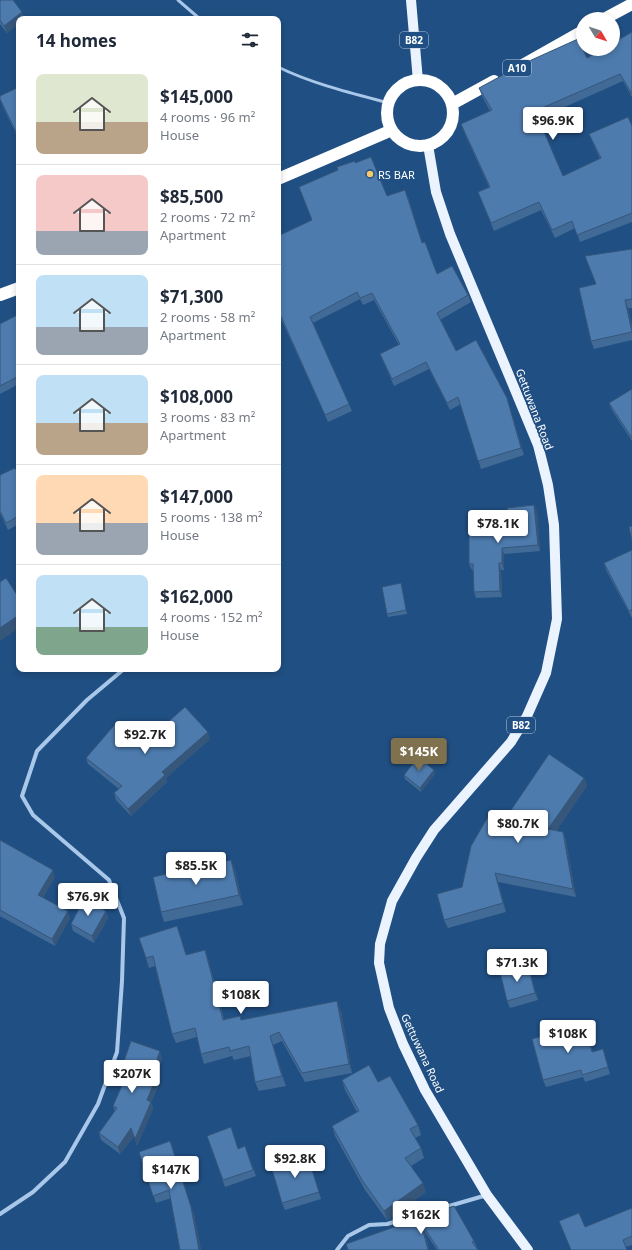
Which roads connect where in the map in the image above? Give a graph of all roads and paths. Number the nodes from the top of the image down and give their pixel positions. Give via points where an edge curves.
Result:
1 (178, 0) edge
2 (411, 0) edge
3 (632, 4) edge
4 (617, 12) edge
5 (197, 16) edge
6 (576, 35) edge
7 (281, 68) edge
8 (418, 81) junction
9 (389, 103) junction
10 (452, 104) junction
11 (392, 130) junction
12 (428, 145) junction
13 (281, 178) edge
14 (16, 289) edge
15 (0, 295) edge
16 (120, 672) edge
17 (487, 1195) junction
18 (0, 1214) edge
19 (337, 1250) edge
20 (528, 1250) edge

1 - 5 lane
2 - 8 main road, B82
3 - 4 highway
6 - 10 highway, A10
7 - 9 lane via 338,90
8 - 9 highway via 400,88
8 - 10 highway via 439,86
9 - 11 highway via 387,114
10 - 12 highway via 452,118 448,131 438,141
11 - 12 highway via 406,143
11 - 13 highway
12 - 17 main road, Gettuwana Road / B82 via 436,192 450,234 538,445 554,525 557,619 546,673 538,695 511,742 434,830 416,858 392,901 380,944 379,963 383,983 389,1008 403,1044 425,1090
14 - 15 highway
16 - 18 street via 87,700 37,752 22,796 33,815 109,880 124,918 118,1052 98,1104 65,1162 33,1192
17 - 19 street via 387,1224 369,1225 348,1236
17 - 20 main road, Gettuwana Road / B82

